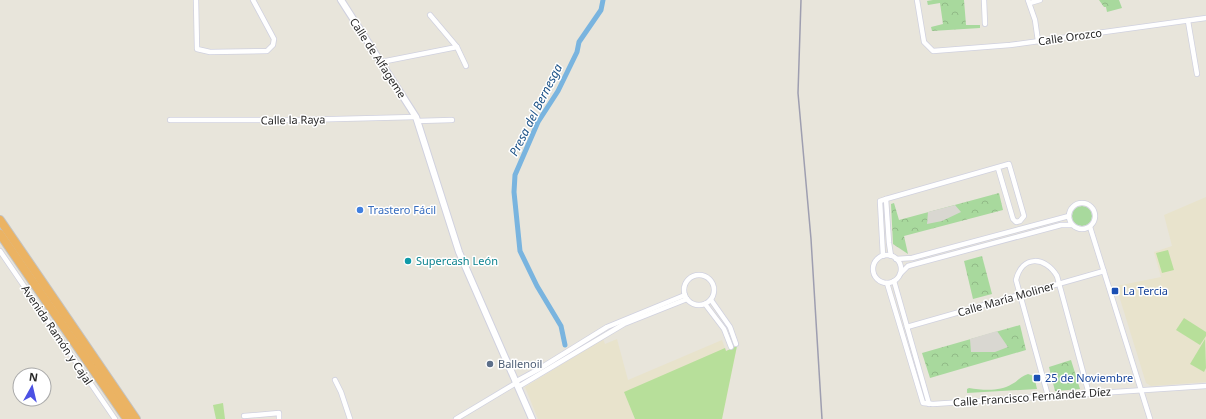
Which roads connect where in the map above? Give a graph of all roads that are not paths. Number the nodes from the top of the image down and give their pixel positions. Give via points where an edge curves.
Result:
1 (196, 0) edge
2 (253, 0) edge
3 (341, 0) edge
4 (916, 0) edge
5 (984, 0) edge
6 (1040, 0) edge
7 (1029, 2) edge
8 (430, 15) dead end
9 (1206, 18) edge
10 (1188, 21) junction
11 (985, 24) dead end
12 (1038, 41) junction
13 (457, 47) junction
14 (381, 62) junction
15 (466, 66) dead end
16 (1197, 74) dead end
17 (417, 119) junction
18 (170, 120) dead end
19 (452, 120) dead end
20 (998, 168) junction
21 (886, 199) junction
22 (1069, 216) junction
23 (0, 220) edge
24 (1072, 224) junction
25 (1090, 226) junction
26 (0, 234) edge
27 (0, 251) edge
28 (883, 256) junction
29 (891, 256) junction
30 (896, 259) junction
31 (1104, 271) junction
32 (900, 274) junction
33 (894, 281) junction
34 (887, 283) junction
35 (1058, 284) junction
36 (1019, 295) junction
37 (686, 297) junction
38 (711, 300) junction
39 (705, 304) junction
40 (907, 327) junction
41 (736, 344) dead end
42 (731, 347) dead end
43 (335, 380) dead end
44 (516, 384) junction
45 (1206, 386) edge
46 (1142, 390) junction
47 (1090, 394) junction
48 (1048, 396) junction
49 (929, 404) junction
50 (244, 416) dead end
51 (115, 419) edge
52 (127, 419) edge
53 (136, 419) edge
54 (279, 419) edge
55 (350, 419) edge
56 (456, 419) edge
57 (532, 419) edge
58 (1150, 419) edge

1 - 2 street via 197,49 210,52 267,51 273,45 274,38
3 - 14 street, Calle de Alfageme
4 - 12 street, Calle Orozco via 924,42 933,50
5 - 11 street
6 - 7 street
7 - 12 street
8 - 13 street
9 - 10 street, Calle Orozco
10 - 12 street, Calle Orozco
10 - 16 street
13 - 14 street
13 - 15 street
14 - 17 street, Calle de Alfageme
17 - 18 street, Calle la Raya
17 - 19 street, Calle la Raya
17 - 44 street, Calle de Alfageme via 459,252
20 - 20 street via 1013,219 1020,222 1024,216 1009,164
20 - 21 street
21 - 28 street via 880,201
21 - 29 street
22 - 24 street
22 - 25 street via 1071,208 1077,204 1089,204 1095,213 1095,221
22 - 30 street via 912,258
23 - 53 highway
24 - 25 street via 1081,229
24 - 32 street via 908,266
25 - 31 street
26 - 52 highway
27 - 51 street, Avenida Ramón y Cajal
28 - 29 street
28 - 34 street via 875,261 873,269 879,281
29 - 30 street
30 - 32 street via 900,266
31 - 35 street, Calle María Moliner
31 - 46 street
32 - 33 street
33 - 34 street
33 - 40 street
34 - 49 street via 923,402
35 - 36 street, Calle María Moliner
35 - 36 street via 1057,276 1048,265 1036,261 1028,262 1017,274
35 - 47 street
36 - 40 street, Calle María Moliner
36 - 48 street
37 - 38 street via 686,283 696,275 702,275 712,282 714,288
37 - 39 street via 692,303
37 - 44 street via 624,324
38 - 39 street
38 - 41 street via 730,327
39 - 42 street via 724,329
40 - 49 street
43 - 55 street
44 - 56 street
44 - 57 street, Calle de Alfageme
45 - 46 street, Calle Francisco Fernández Díez
46 - 47 street, Calle Francisco Fernández Díez
46 - 58 street
47 - 48 street, Calle Francisco Fernández Díez
48 - 49 street, Calle Francisco Fernández Díez
50 - 54 street via 279,413

